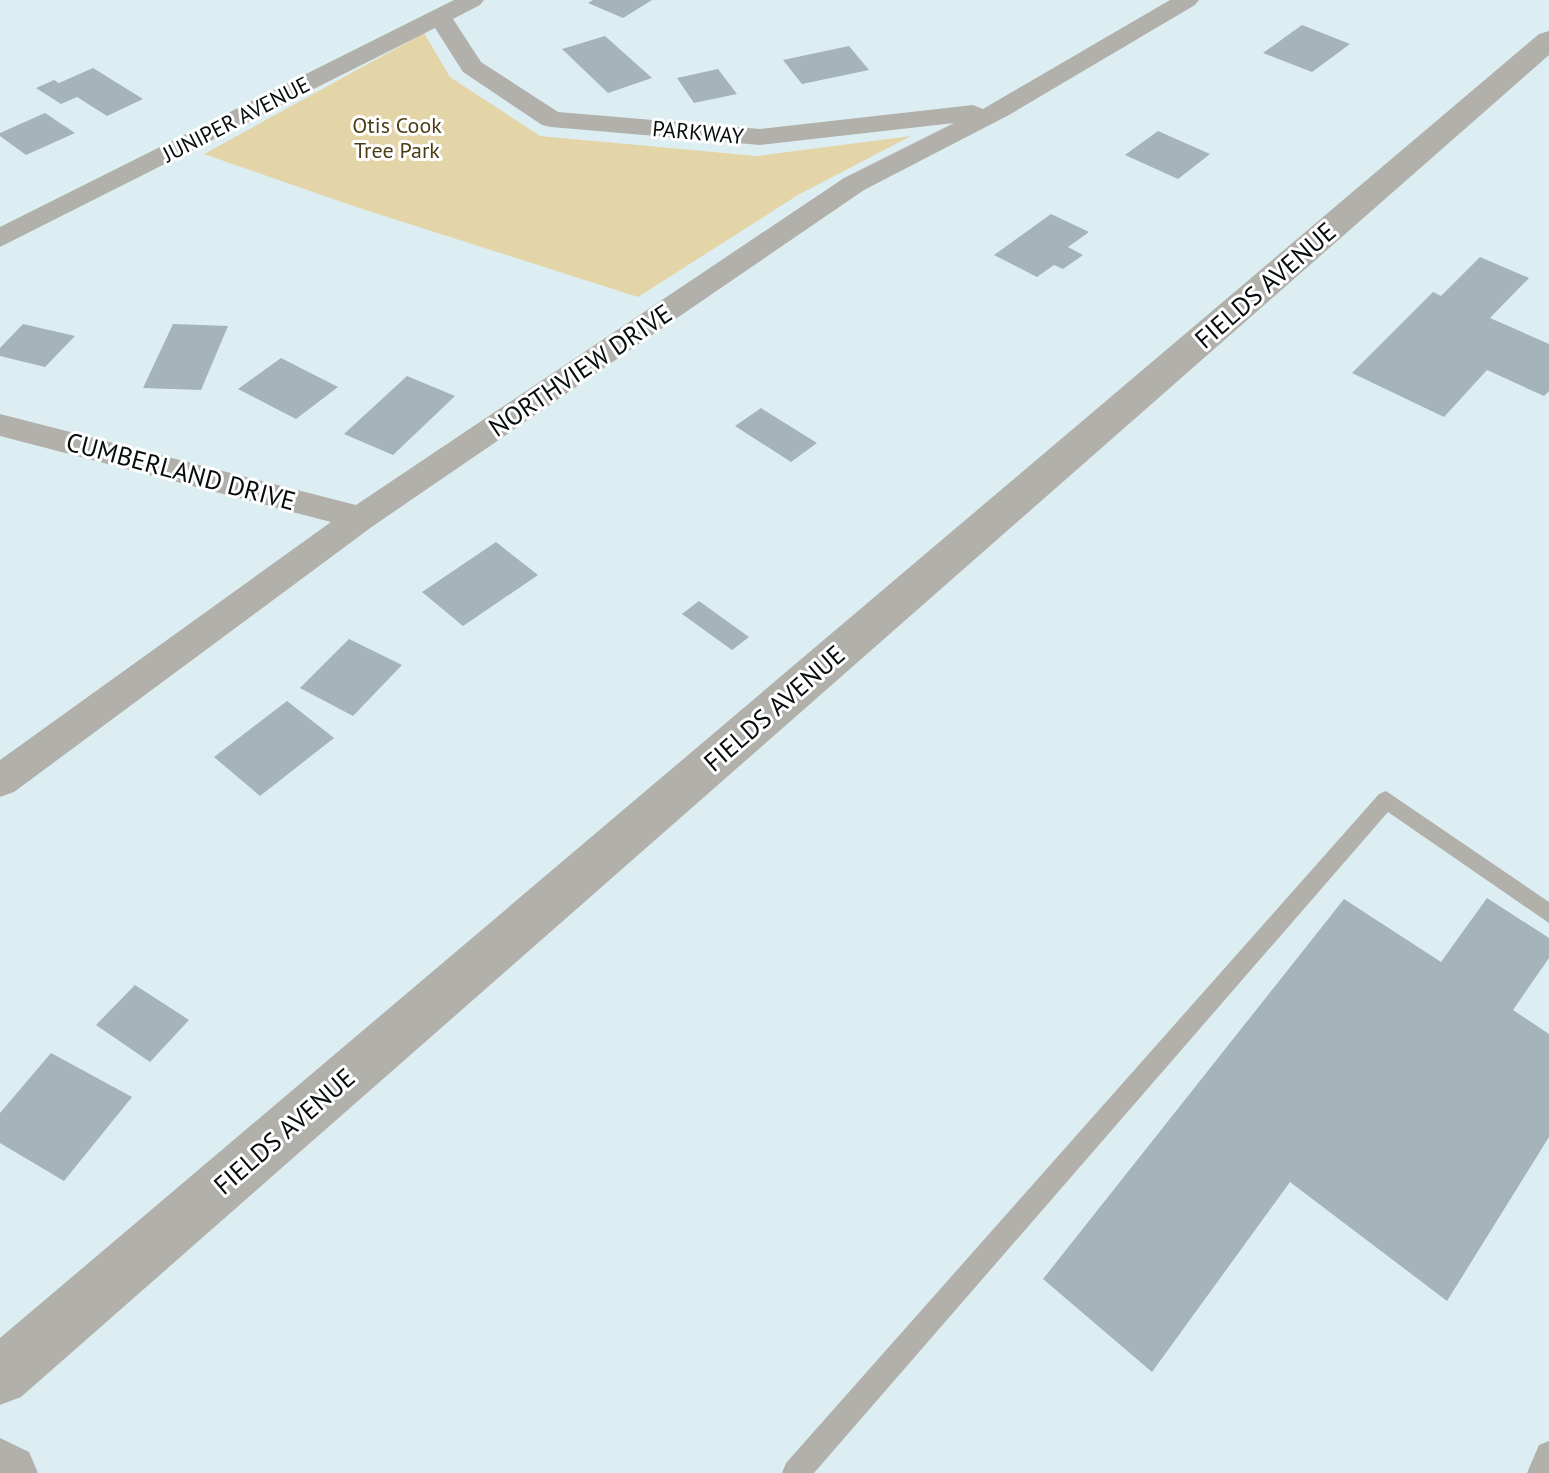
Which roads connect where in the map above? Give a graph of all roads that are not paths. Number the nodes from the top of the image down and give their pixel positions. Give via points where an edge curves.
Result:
1 (472, 0) edge
2 (1187, 0) edge
3 (438, 15) junction
4 (1549, 40) edge
5 (1000, 110) junction
6 (0, 238) edge
7 (0, 425) edge
8 (361, 518) junction
9 (0, 781) edge
10 (1549, 914) edge
11 (0, 1376) edge
12 (1549, 1455) edge
13 (0, 1468) edge
14 (8, 1473) edge
15 (796, 1473) edge
16 (1541, 1473) edge

1 - 3 street, JUNIPER AVENUE
2 - 5 street, NORTHVIEW DRIVE
3 - 5 street, PARKWAY via 472,67 551,119 760,137
3 - 6 street, JUNIPER AVENUE
4 - 11 street, FIELDS AVENUE
5 - 8 street, NORTHVIEW DRIVE via 854,184
7 - 8 street, CUMBERLAND DRIVE
8 - 9 street, NORTHVIEW DRIVE
10 - 15 lane via 1386,800
12 - 16 lane
13 - 14 street

